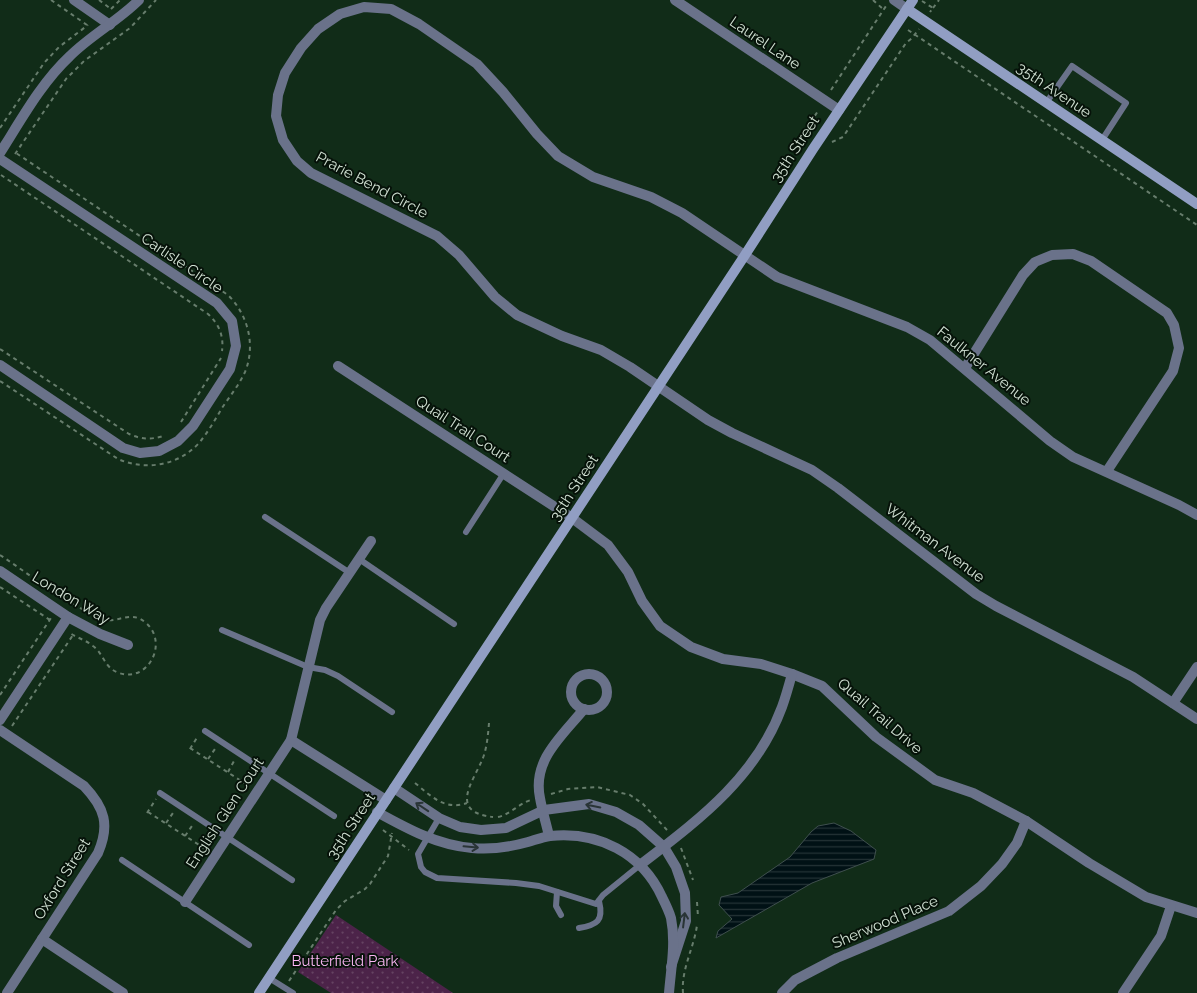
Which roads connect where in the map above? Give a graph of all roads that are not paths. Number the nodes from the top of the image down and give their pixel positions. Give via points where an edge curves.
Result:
1 (74, 0) edge
2 (139, 0) edge
3 (675, 0) edge
4 (894, 0) edge
5 (910, 4) edge
6 (110, 25) junction
7 (1046, 103) junction
8 (839, 110) junction
9 (1102, 140) junction
10 (0, 153) edge
11 (0, 158) edge
12 (1197, 204) edge
13 (745, 255) junction
14 (0, 365) edge
15 (338, 366) dead end
16 (965, 368) junction
17 (658, 387) junction
18 (1107, 472) junction
19 (504, 473) junction
20 (1197, 515) edge
21 (265, 517) dead end
22 (572, 518) junction
23 (466, 532) dead end
24 (371, 541) dead end
25 (359, 560) junction
26 (0, 572) edge
27 (350, 572) junction
28 (68, 617) junction
29 (454, 624) dead end
30 (222, 630) dead end
31 (128, 645) dead end
32 (1197, 667) edge
33 (308, 668) junction
34 (792, 674) junction
35 (1173, 703) junction
36 (584, 710) dead end
37 (392, 712) dead end
38 (1197, 719) edge
39 (0, 720) edge
40 (0, 730) edge
41 (205, 730) road end
42 (291, 740) junction
43 (269, 773) junction
44 (394, 788) junction
45 (160, 793) road end
46 (386, 800) junction
47 (544, 810) junction
48 (377, 812) junction
49 (334, 816) dead end
50 (438, 818) junction
51 (1026, 821) junction
52 (549, 836) junction
53 (227, 837) junction
54 (428, 838) junction
55 (664, 846) junction
56 (122, 860) dead end
57 (640, 865) junction
58 (292, 880) dead end
59 (557, 892) junction
60 (599, 901) junction
61 (185, 902) junction
62 (1171, 906) junction
63 (1197, 913) edge
64 (561, 916) dead end
65 (579, 928) dead end
66 (42, 939) junction
67 (250, 945) dead end
68 (671, 967) junction
69 (270, 978) junction
70 (7, 993) edge
71 (123, 993) edge
72 (259, 993) edge
73 (293, 993) edge
74 (669, 993) edge
75 (782, 993) edge
76 (1124, 993) edge

1 - 6 street
2 - 6 street
3 - 8 street, Laurel Lane
4 - 5 street, 35th Avenue
5 - 7 street, 35th Avenue
5 - 8 street, 35th Street
6 - 10 street via 58,67
7 - 9 street, 35th Avenue
7 - 9 lane via 1072,66 1126,103
8 - 13 street, 35th Street
9 - 12 street, 35th Avenue
11 - 14 street, Carlisle Circle via 217,303 232,322 236,346 230,369 193,426 178,441 159,451 140,453 123,448
13 - 16 street, Faulkner Avenue via 777,277 907,327 930,340
13 - 17 street, 35th Street
13 - 17 street, Prarie Bend Circle via 682,213 651,197 593,177 558,156 477,64 391,9 364,8 340,14 318,29 301,48 285,73 276,116 283,140 297,161 311,172 436,236 517,315 600,350
15 - 19 street, Quail Trail Court
16 - 18 street, Faulkner Avenue via 1050,441 1074,457
16 - 18 street via 1024,276 1035,262 1052,255 1073,254 1091,261 1167,313 1174,325 1179,348 1173,371
17 - 22 street, 35th Street
17 - 35 street, Whitman Avenue via 732,433 812,470 989,602 1133,677
18 - 20 street, Faulkner Avenue
19 - 22 street, Quail Trail Court
19 - 23 lane
21 - 27 lane
22 - 34 street, Quail Trail Drive via 608,544 660,626 691,647 723,660 762,664
22 - 44 street, 35th Street
24 - 25 street, English Glen Court
25 - 27 street, English Glen Court
25 - 29 lane
26 - 28 street, London Way
27 - 33 street, English Glen Court via 320,620
28 - 31 street, London Way
28 - 39 street
30 - 33 lane
32 - 35 street
33 - 37 lane via 338,676
33 - 42 street, English Glen Court
34 - 51 street, Quail Trail Drive via 822,686 876,737 935,780 973,793
34 - 55 street via 782,708 748,768 711,808
35 - 38 street, Whitman Avenue
36 - 47 street via 550,748 542,765 539,782
40 - 66 street, Oxford Street via 84,786 96,798 103,812 105,828 98,854
41 - 43 lane
42 - 43 street, English Glen Court
42 - 46 street
43 - 49 lane
43 - 53 street, English Glen Court
44 - 46 street, 35th Street
50 -> 44 street
45 - 53 lane
46 - 48 street, 35th Street
47 - 50 street via 506,828 481,830 460,827
47 - 52 street
55 -> 47 street via 639,825 616,812 589,804
48 - 54 street
48 - 69 street, 35th Street
50 - 54 lane
51 - 62 street, Quail Trail Drive via 1146,897
51 - 75 street, Sherwood Place via 1017,843 1002,864 950,911 836,958 795,980
54 -> 52 street via 448,845 502,848
52 - 57 street via 573,835 598,840 624,851
53 - 58 lane
53 - 61 street, English Glen Court
54 - 59 lane via 418,854 421,867 437,878 516,883
55 - 57 street
68 -> 55 street via 686,921 685,893
56 - 61 lane
57 - 60 lane
57 - 68 street via 658,888 670,916 674,940
59 - 60 lane via 596,904
59 - 64 lane via 556,906
60 - 65 lane via 599,919 594,925
61 - 67 lane
62 - 63 street, Quail Trail Drive
62 - 76 street via 1161,936
66 - 70 street, Oxford Street
66 - 71 street
68 - 74 street
69 - 72 street, 35th Street
69 - 73 lane

